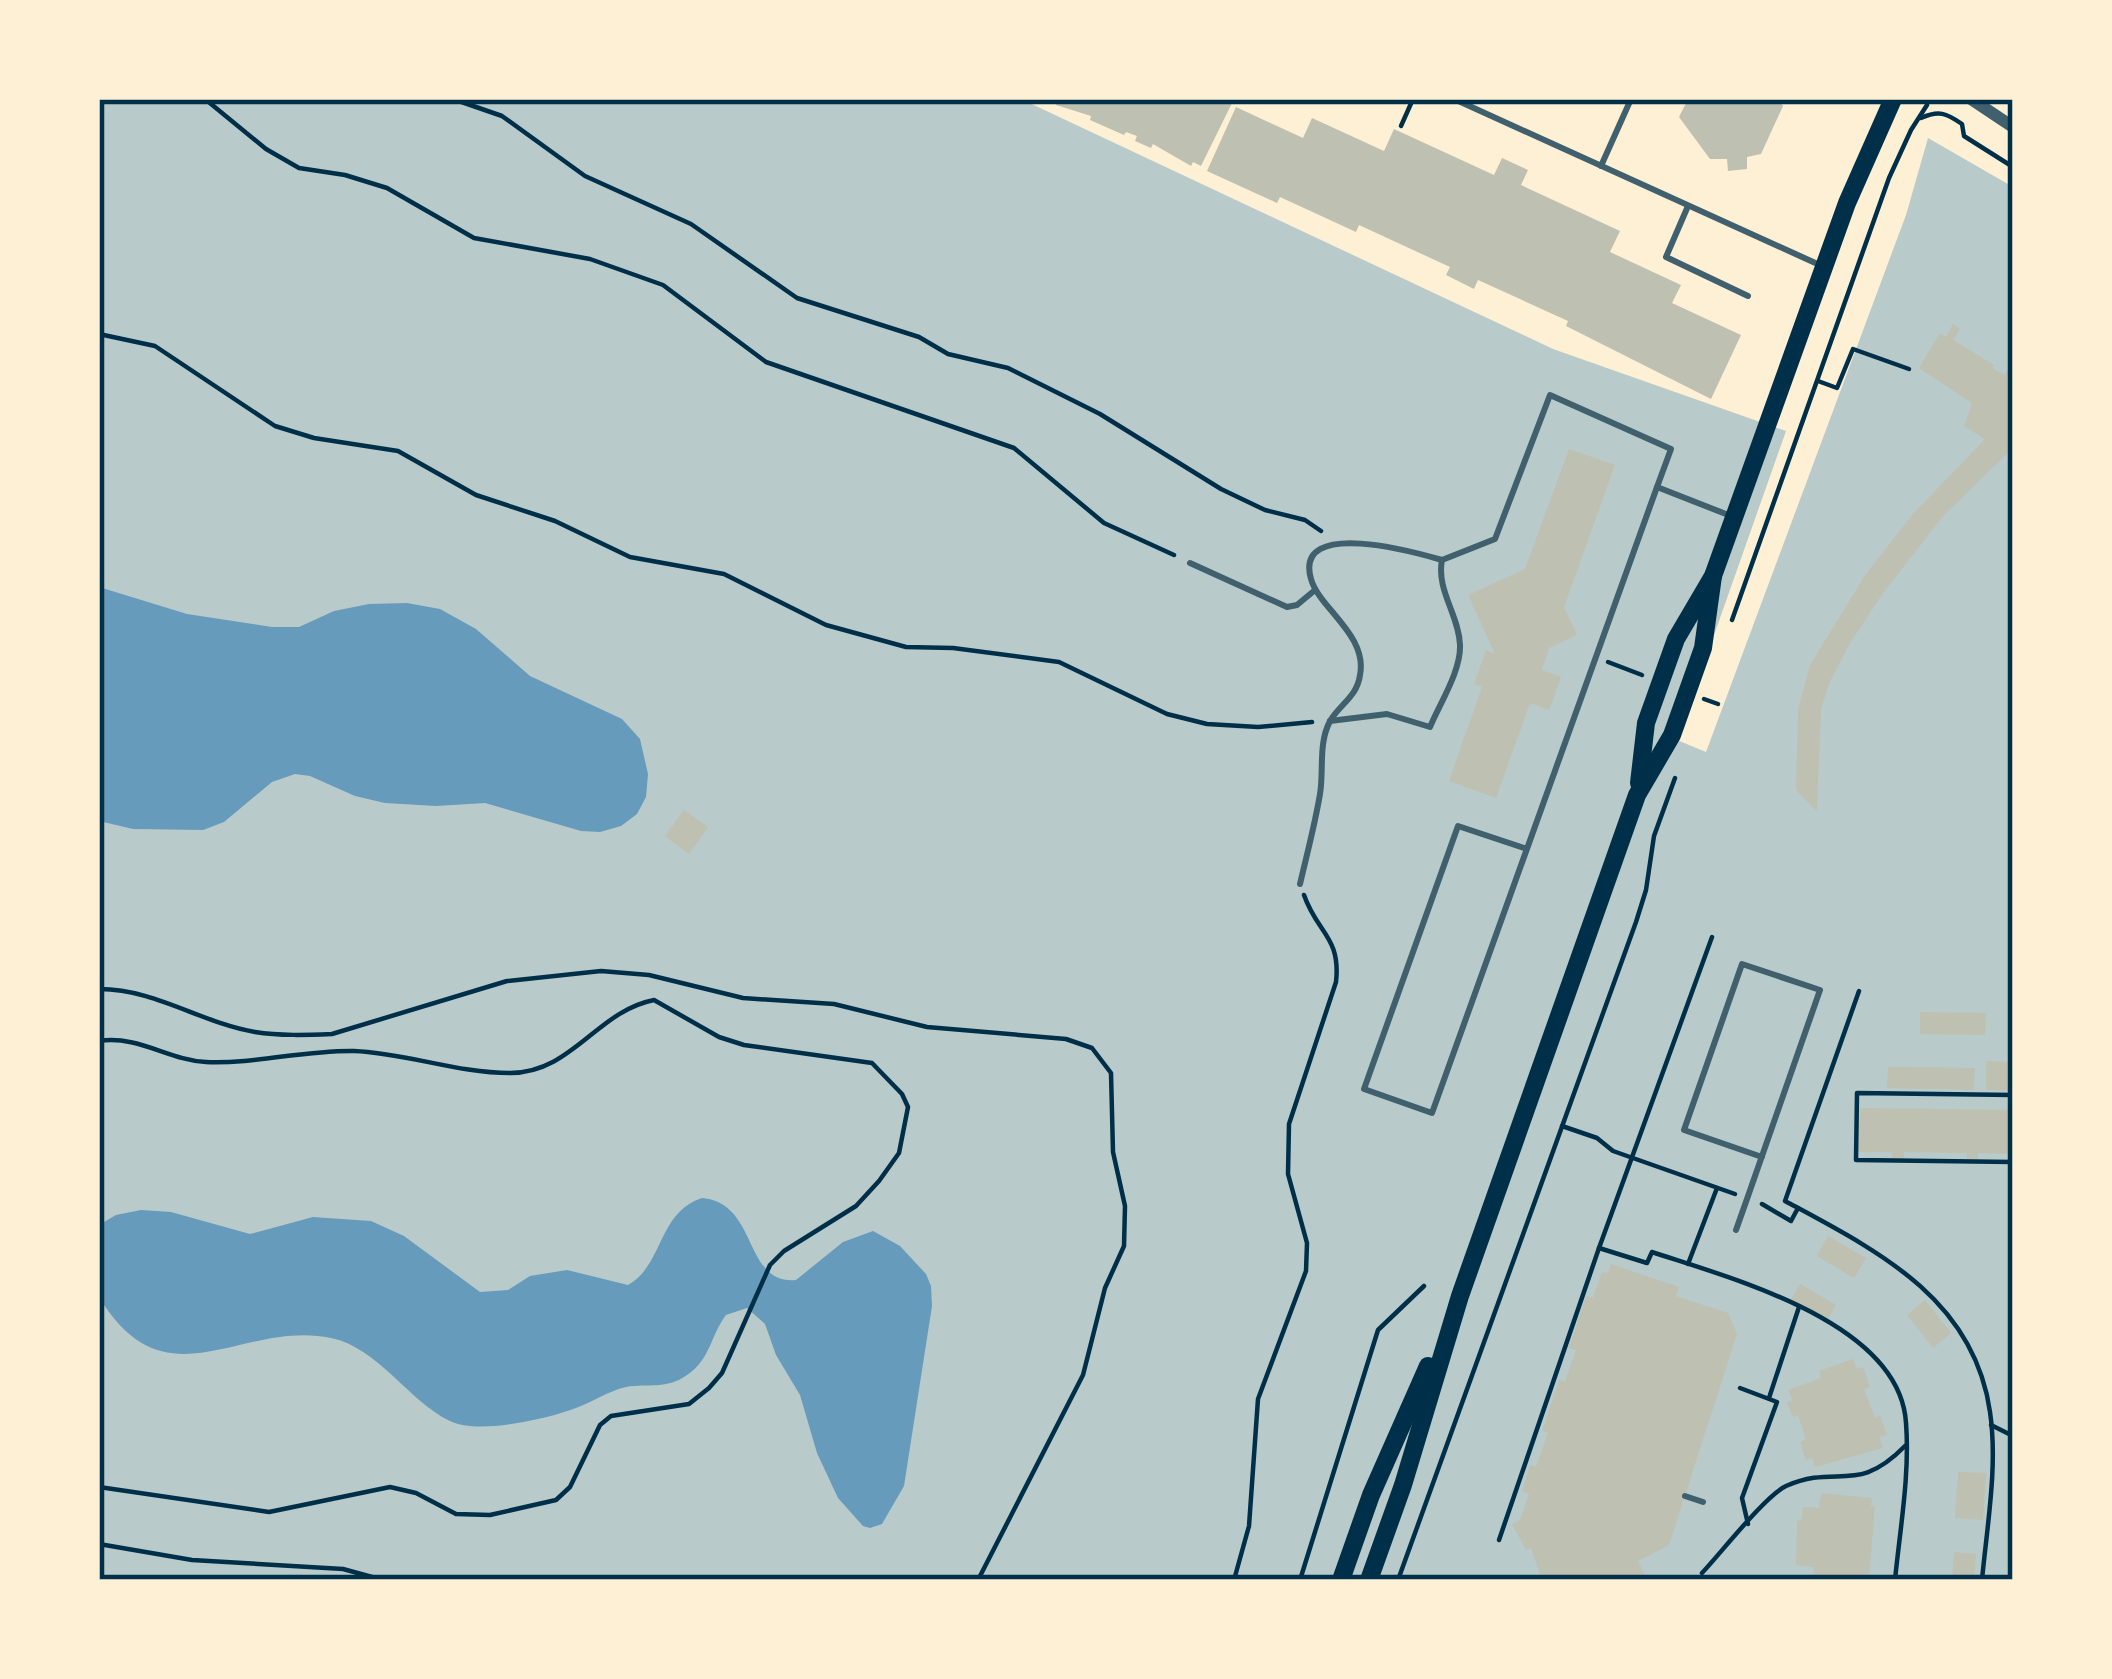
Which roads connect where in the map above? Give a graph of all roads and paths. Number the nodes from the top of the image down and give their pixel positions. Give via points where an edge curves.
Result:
1 (205, 99) edge
2 (453, 99) edge
3 (1413, 99) edge
4 (1454, 99) edge
5 (1631, 99) edge
6 (1893, 99) edge
7 (1971, 99) edge
8 (1927, 105) dead end
9 (1910, 112) dead end
10 (1921, 118) junction
11 (1401, 126) dead end
12 (2013, 127) edge
13 (1601, 166) junction
14 (2013, 166) edge
15 (1688, 206) junction
16 (1823, 266) junction
17 (1748, 296) dead end
18 (99, 334) edge
19 (1909, 370) dead end
20 (1818, 381) junction
21 (1657, 487) junction
22 (1735, 518) junction
23 (1340, 544) junction
24 (1442, 560) junction
25 (1190, 563) joint
26 (1713, 576) junction
27 (1316, 590) junction
28 (1726, 635) dead end
29 (1597, 658) junction
30 (1651, 679) dead end
31 (1330, 721) junction
32 (1675, 778) dead end
33 (1637, 795) junction
34 (1527, 849) junction
35 (1300, 884) joint
36 (1712, 937) dead end
37 (99, 988) edge
38 (1859, 992) dead end
39 (99, 1041) edge
40 (2013, 1095) edge
41 (1560, 1125) junction
42 (1631, 1157) junction
43 (1762, 1157) junction
44 (2013, 1162) edge
45 (1717, 1188) junction
46 (1748, 1198) junction
47 (1798, 1208) junction
48 (1736, 1230) dead end
49 (1599, 1248) junction
50 (1688, 1264) junction
51 (1424, 1286) dead end
52 (1460, 1296) junction
53 (1799, 1306) junction
54 (1740, 1388) dead end
55 (1769, 1399) junction
56 (1991, 1425) junction
57 (2013, 1436) edge
58 (1905, 1446) junction
59 (99, 1487) edge
60 (1685, 1496) dead end
61 (1703, 1502) dead end
62 (1748, 1524) junction
63 (1499, 1540) dead end
64 (99, 1544) edge
65 (1702, 1573) dead end
66 (383, 1580) edge
67 (978, 1580) edge
68 (1234, 1580) edge
69 (1300, 1580) edge
70 (1341, 1580) edge
71 (1369, 1580) edge
72 (1399, 1580) edge
73 (1895, 1580) edge
74 (1982, 1580) edge

1 - 25 path via 299,168 386,188 474,238 590,259 663,285 766,362 1014,448 1104,523
2 - 23 path via 502,116 586,176 691,224 797,298 1008,368 1221,489 1305,520
3 - 11 path
4 - 13 lane
5 - 13 lane
6 - 16 main road
7 - 12 street
8 - 10 path
9 - 10 path
10 - 14 path via 1946,113 1964,136
10 - 20 path via 1889,178
13 - 15 lane
15 - 16 lane
15 - 17 lane via 1666,257
16 - 22 main road
18 - 31 path via 155,346 274,426 398,452 476,495 630,557 724,574 826,625 906,647 1059,662 1167,714 1207,724
19 - 20 path via 1853,349 1837,388
20 - 28 path
21 - 22 lane
21 - 24 lane via 1671,449 1550,395 1495,539
21 - 29 lane
22 - 26 main road
23 - 24 lane via 1391,545
23 - 27 lane via 1310,562
24 - 31 lane via 1460,658 1430,727 1387,714
25 - 27 lane via 1287,608
26 - 33 main road via 1703,648 1672,735
26 - 33 main road via 1676,639 1646,723
27 - 31 lane via 1360,657 1350,701
29 - 30 path
29 - 34 lane
31 - 35 lane
32 - 41 path via 1636,922
33 - 52 main road
34 - 34 lane via 1432,1113 1364,1089 1458,826
35 - 68 path via 1339,958 1289,1124 1288,1174 1306,1271 1258,1399 1249,1526
36 - 42 path
37 - 67 path via 144,993 254,1032 332,1034 507,981 602,971 1092,1048 1111,1073 1124,1246 1083,1375
38 - 47 path via 1785,1201
39 - 59 path via 139,1041 201,1062 355,1051 509,1073 553,1064 623,1009 654,1000 744,1045 872,1063 908,1107 899,1153 856,1207 770,1265 709,1388 689,1405 611,1416 556,1500 456,1514 390,1487 269,1512
40 - 44 path via 1857,1093 1856,1160
41 - 42 path
41 - 72 path
42 - 45 path
42 - 49 path
43 - 43 lane via 1820,991 1742,964 1684,1130
43 - 46 lane
45 - 46 path
45 - 50 path
46 - 47 path via 1791,1221
46 - 48 lane
47 - 56 path via 1912,1275 1941,1304 1979,1374
49 - 50 path via 1648,1263 1652,1252
49 - 63 path
50 - 53 path
51 - 69 path via 1378,1330
52 - 70 main road
52 - 71 main road
53 - 55 path
53 - 58 path via 1861,1343 1892,1379
54 - 55 path
55 - 62 path via 1777,1402 1742,1498
56 - 57 path
56 - 74 path
58 - 62 path via 1886,1466 1856,1478 1812,1476 1780,1488
58 - 73 path
60 - 61 lane
62 - 65 path
64 - 66 path

